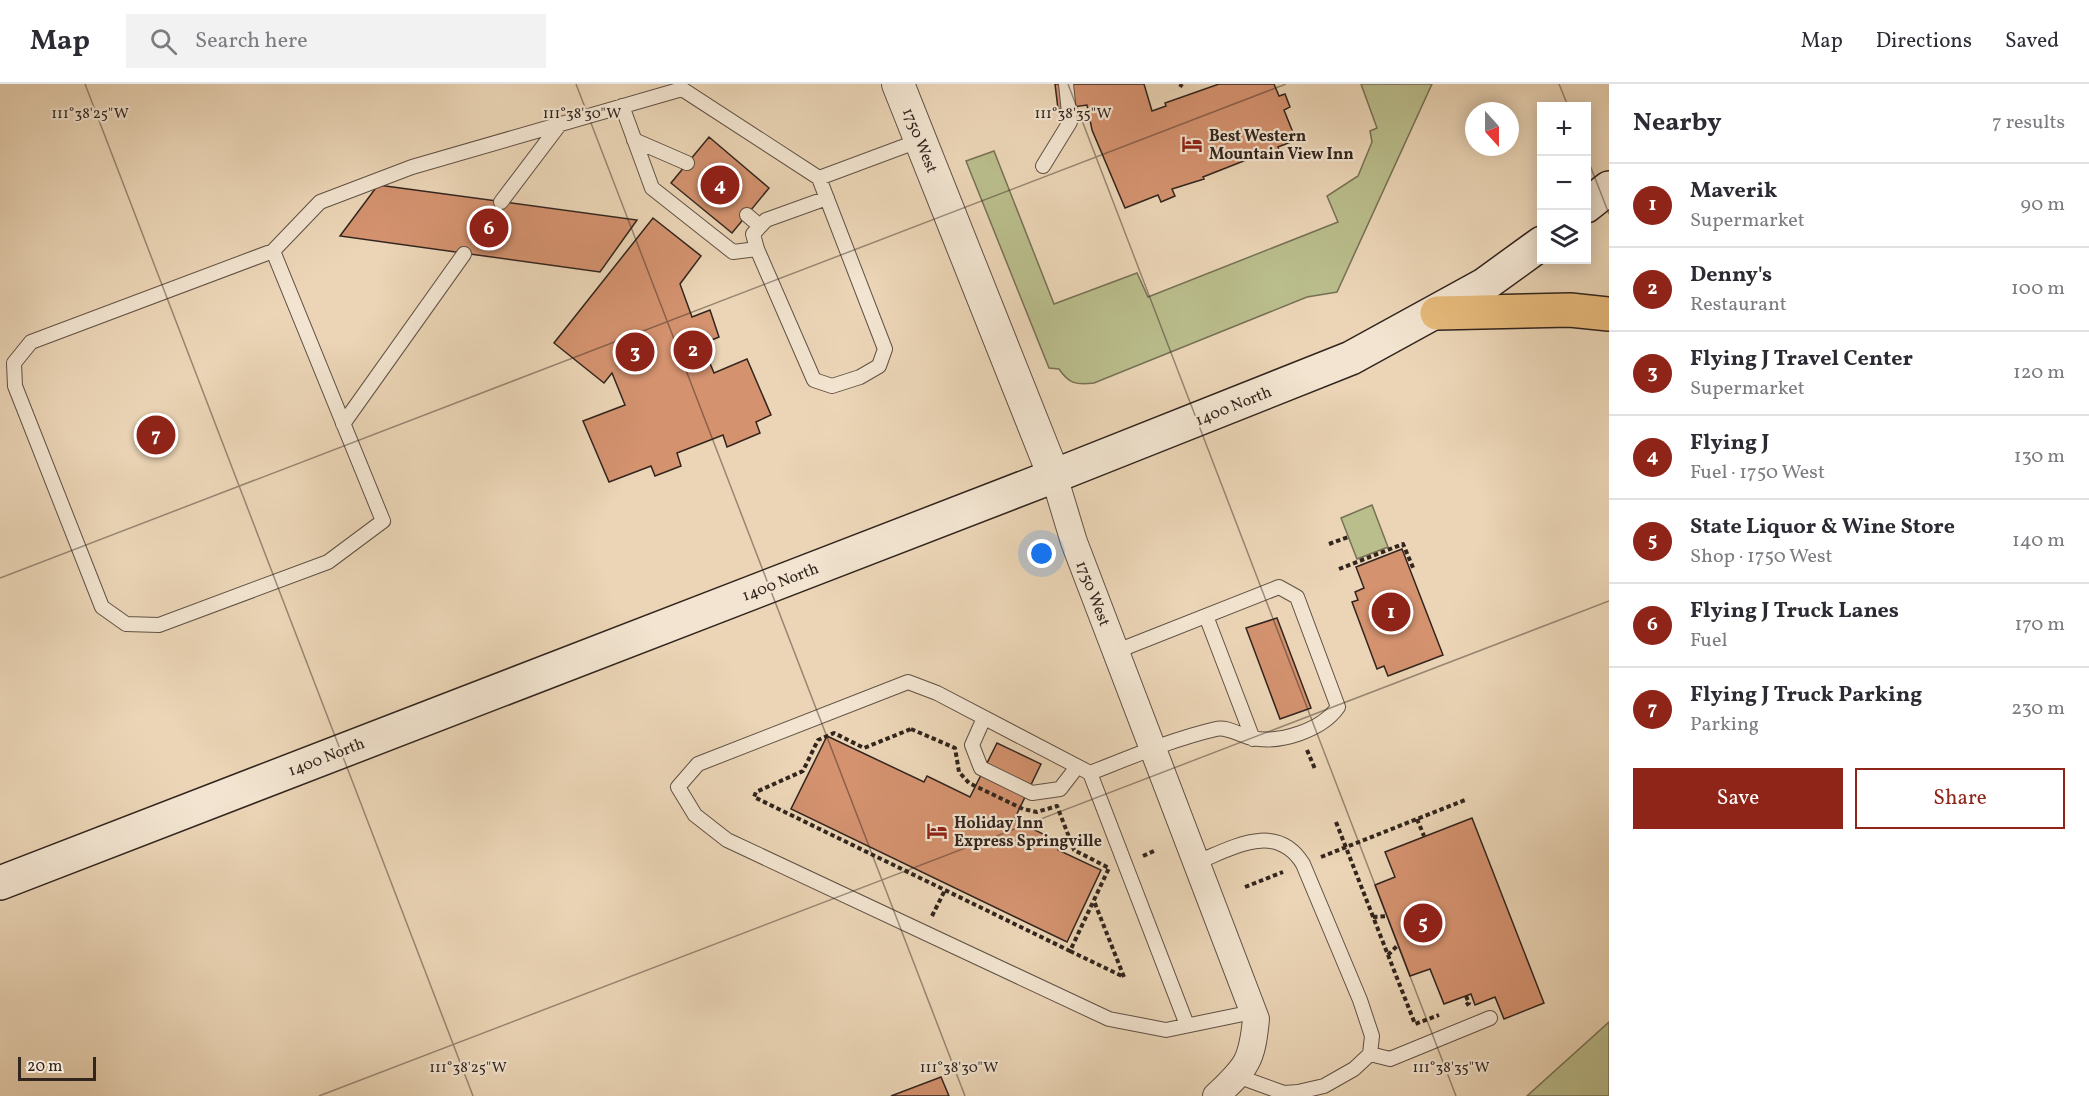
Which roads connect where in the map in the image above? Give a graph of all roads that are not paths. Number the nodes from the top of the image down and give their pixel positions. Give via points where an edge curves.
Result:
1 (898, 84) edge
2 (1066, 84) edge
3 (686, 86) edge
4 (622, 106) junction
5 (560, 124) junction
6 (634, 140) junction
7 (921, 140) junction
8 (687, 163) dead end
9 (1043, 166) dead end
10 (819, 178) junction
11 (1609, 188) edge
12 (826, 198) junction
13 (501, 202) dead end
14 (1591, 203) edge
15 (747, 215) dead end
16 (760, 226) junction
17 (1537, 247) edge
18 (757, 249) junction
19 (273, 251) junction
20 (464, 254) dead end
21 (1437, 313) junction
22 (1609, 314) edge
23 (343, 424) junction
24 (1054, 477) junction
25 (1206, 616) junction
26 (1116, 651) junction
27 (984, 718) junction
28 (1253, 739) junction
29 (1152, 748) junction
30 (1077, 767) junction
31 (1090, 773) junction
32 (1195, 863) junction
33 (0, 883) edge
34 (1253, 1012) junction
35 (1490, 1018) dead end
36 (1187, 1025) junction
37 (1370, 1054) junction
38 (1237, 1076) junction
39 (1216, 1096) edge

1 - 7 street, 1750 West
2 - 9 lane via 1070,122
3 - 4 lane
3 - 10 lane
4 - 5 lane
4 - 6 lane
5 - 13 lane
5 - 19 lane via 412,167 320,202
6 - 8 lane
6 - 18 lane via 652,188 733,252
7 - 10 lane
7 - 24 street, 1750 West
10 - 12 lane
11 - 14 main road
12 - 16 lane via 766,220
12 - 18 lane via 885,349 879,366 832,386 814,381
15 - 16 lane
16 - 18 lane via 753,234
17 - 21 main road, 1400 North
19 - 23 lane
19 - 23 lane via 31,342 15,363 15,386 102,607 126,624 159,625 328,562 383,521
20 - 23 lane
21 - 22 highway via 1570,310
21 - 24 main road, 1400 North via 1351,358
24 - 26 street, 1750 West
24 - 33 main road, 1400 North
25 - 26 lane
25 - 28 lane
25 - 28 lane via 1279,587 1297,597 1338,707 1331,718 1290,737
26 - 29 street, 1750 West
27 - 30 lane
27 - 30 lane via 972,745 981,768 1032,793 1060,789
27 - 36 lane via 908,682 698,764 678,787 695,815 727,840 924,933 1109,1019 1166,1030
28 - 29 lane via 1219,728
29 - 31 lane
29 - 32 street, 1750 West
30 - 31 lane
31 - 36 lane
32 - 34 street, 1750 West
32 - 37 lane via 1255,840 1279,842 1294,849 1360,1000 1372,1036
34 - 36 lane
34 - 38 street, 1750 West via 1256,1019 1252,1052
35 - 37 lane via 1390,1059
37 - 38 lane via 1354,1069 1324,1086 1298,1092 1284,1094
38 - 39 street, 1750 West

